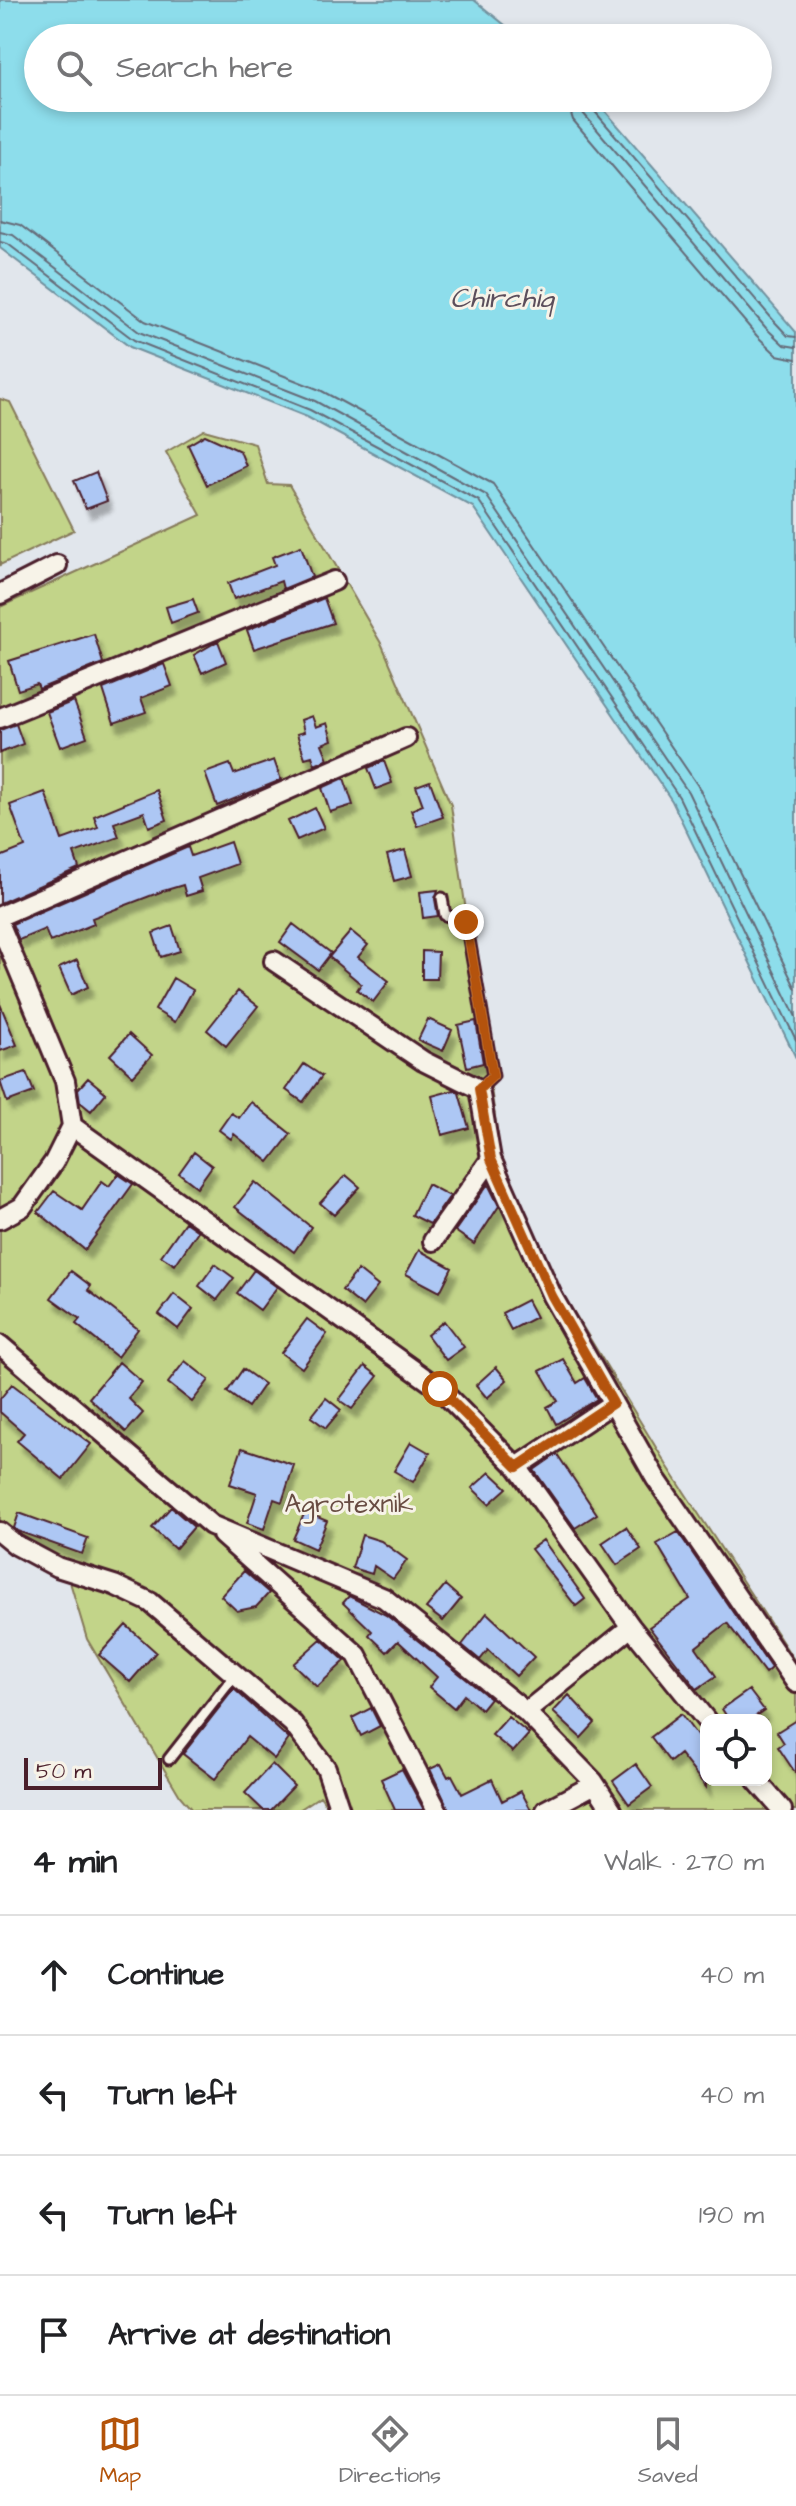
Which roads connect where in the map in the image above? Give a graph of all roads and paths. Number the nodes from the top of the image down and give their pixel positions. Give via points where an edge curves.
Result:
1 (57, 565) dead end
2 (334, 581) dead end
3 (0, 594) edge
4 (0, 718) edge
5 (406, 738) dead end
6 (442, 898) dead end
7 (0, 916) edge
8 (0, 925) edge
9 (274, 961) dead end
10 (479, 1089) junction
11 (72, 1126) junction
12 (491, 1159) junction
13 (0, 1219) edge
14 (433, 1241) dead end
15 (0, 1345) edge
16 (613, 1403) junction
17 (517, 1467) junction
18 (211, 1525) junction
19 (0, 1532) edge
20 (631, 1627) junction
21 (235, 1675) junction
22 (796, 1683) edge
23 (526, 1712) junction
24 (701, 1714) edge
25 (169, 1759) dead end
26 (595, 1784) junction
27 (761, 1786) edge
28 (340, 1810) edge
29 (437, 1810) edge
30 (546, 1810) edge
31 (612, 1810) edge
32 (782, 1810) edge

1 - 3 street
2 - 4 street
5 - 7 street
6 - 10 lane via 445,915 466,922 493,1076
8 - 11 street via 65,1081
9 - 10 street via 423,1061
10 - 12 street
11 - 13 street via 22,1207
11 - 17 street via 440,1389
12 - 14 street
12 - 16 street via 552,1296
15 - 18 street
16 - 17 street
16 - 22 street via 656,1479
17 - 20 street
18 - 23 street via 384,1598
18 - 29 street via 357,1655
19 - 21 street via 57,1567 150,1602
20 - 23 street
20 - 24 street
21 - 25 lane
21 - 28 street via 293,1724 326,1768
23 - 26 street
26 - 30 street
26 - 31 street
27 - 32 street

